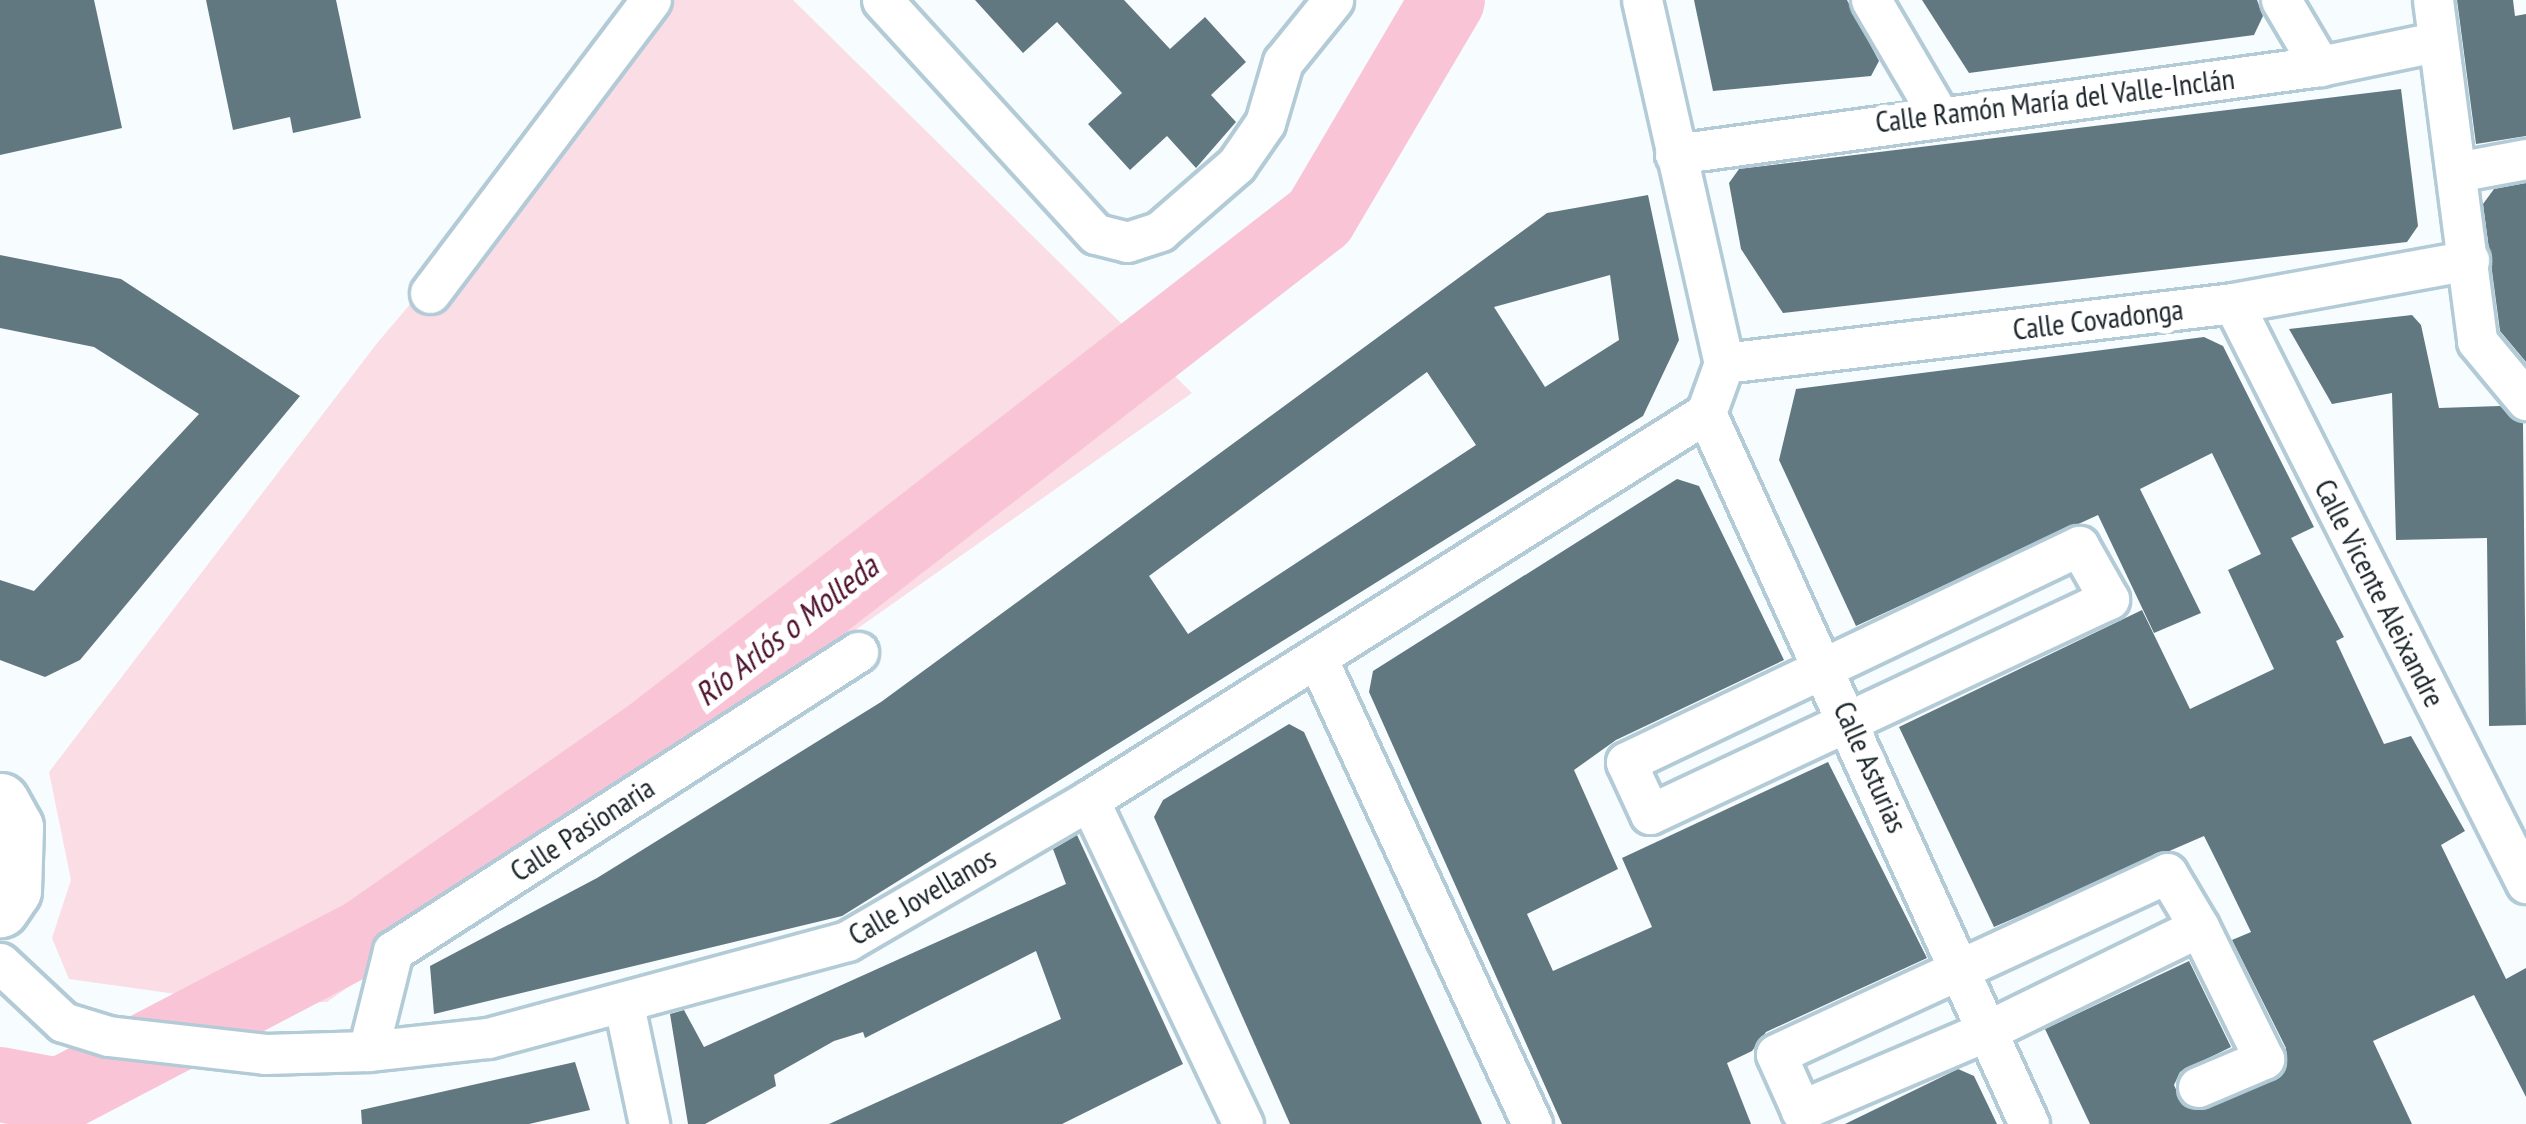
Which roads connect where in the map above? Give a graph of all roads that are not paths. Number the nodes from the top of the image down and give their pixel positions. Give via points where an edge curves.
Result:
1 (652, 0) edge
2 (882, 0) edge
3 (1333, 0) edge
4 (1642, 0) edge
5 (1870, 0) edge
6 (2281, 0) edge
7 (2433, 0) edge
8 (2434, 42) junction
9 (2320, 66) junction
10 (1938, 114) junction
11 (1675, 154) junction
12 (2526, 159) edge
13 (2456, 172) junction
14 (2469, 260) junction
15 (430, 293) dead end
16 (2233, 303) junction
17 (1724, 363) junction
18 (2526, 400) edge
19 (1706, 413) junction
20 (858, 652) dead end
21 (1317, 658) junction
22 (1827, 667) junction
23 (1850, 723) junction
24 (1089, 800) junction
25 (0, 802) edge
26 (2526, 883) edge
27 (0, 908) edge
28 (2199, 927) junction
29 (0, 963) edge
30 (1964, 974) junction
31 (624, 1004) junction
32 (1991, 1030) junction
33 (368, 1052) junction
34 (2198, 1088) dead end
35 (649, 1124) edge
36 (1243, 1124) edge
37 (1532, 1124) edge
38 (2029, 1124) edge

1 - 15 street
2 - 3 street via 1096,234 1127,242 1160,231 1236,165 1265,123 1283,62
4 - 11 street
5 - 10 street
6 - 9 street
7 - 8 street
8 - 9 street, Calle Ramón María del Valle-Inclán
8 - 13 street
9 - 10 street, Calle Ramón María del Valle-Inclán
10 - 11 street, Calle Ramón María del Valle-Inclán
11 - 17 street
12 - 13 street
13 - 14 street
14 - 16 street, Calle Covadonga
14 - 18 street via 2477,340
16 - 17 street, Calle Covadonga
16 - 26 street, Calle Vicente Aleixandre
17 - 19 street
19 - 21 street, Calle Jovellanos
19 - 22 street, Calle Asturias
20 - 33 street, Calle Pasionaria via 393,950
21 - 24 street, Calle Jovellanos
21 - 37 street
22 - 23 street, Calle Asturias
22 - 23 street via 1626,762 1649,814
22 - 23 street via 2079,546 2109,599
23 - 30 street, Calle Asturias
24 - 31 street, Calle Jovellanos via 847,941
24 - 36 street
25 - 27 street via 14,827 11,890
28 - 30 street via 2167,873
28 - 32 street
28 - 34 street via 2264,1059
29 - 33 street, Calle Jovellanos via 63,1022 108,1036 265,1054
30 - 32 street, Calle Asturias
30 - 32 street via 1776,1054 1801,1110
31 - 33 street, Calle Jovellanos via 488,1038
31 - 35 street
32 - 38 street, Calle Asturias

